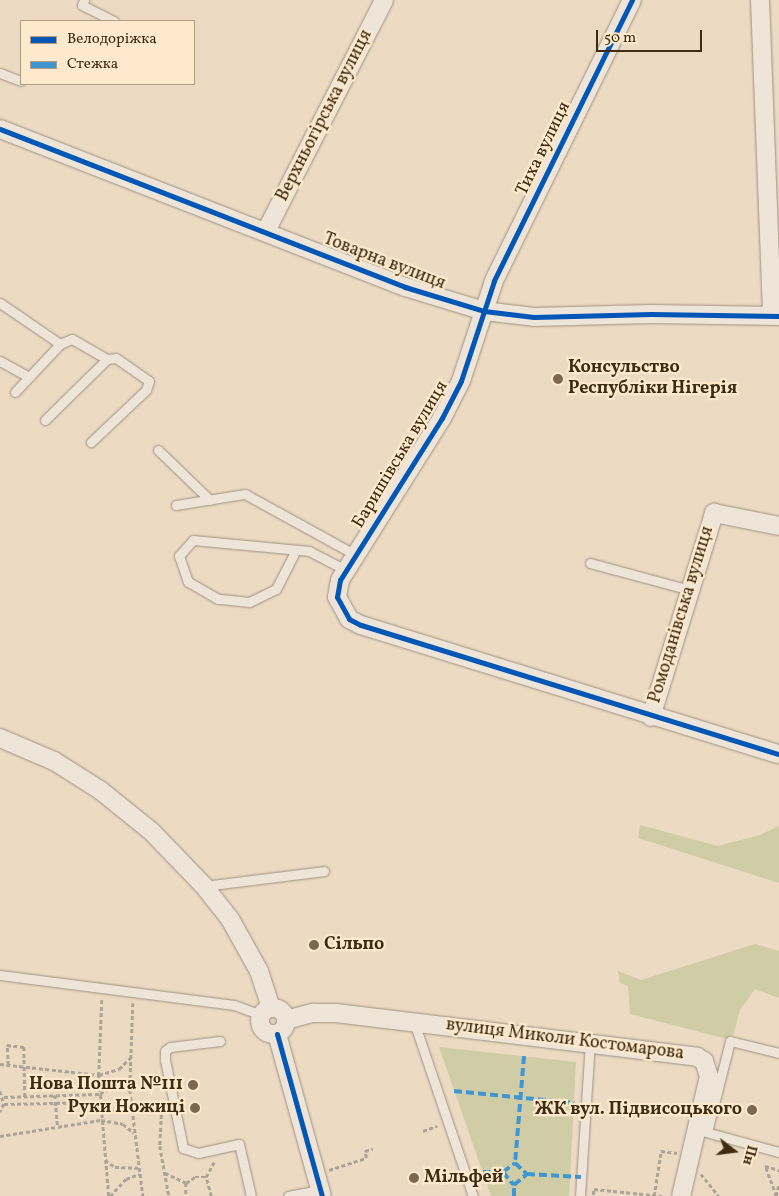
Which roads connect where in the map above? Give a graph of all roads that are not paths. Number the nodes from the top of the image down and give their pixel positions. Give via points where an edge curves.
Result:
1 (84, 0) edge
2 (384, 0) edge
3 (632, 0) edge
4 (760, 0) edge
5 (112, 20) edge
6 (0, 73) edge
7 (20, 81) edge
8 (0, 129) edge
9 (266, 231) junction
10 (0, 303) edge
11 (484, 311) junction
12 (776, 316) edge
13 (60, 344) junction
14 (107, 359) junction
15 (0, 361) edge
16 (29, 377) junction
17 (14, 392) dead end
18 (45, 420) dead end
19 (91, 442) dead end
20 (158, 450) dead end
21 (210, 500) junction
22 (176, 505) dead end
23 (779, 526) edge
24 (296, 550) junction
25 (590, 562) dead end
26 (347, 568) junction
27 (690, 590) junction
28 (651, 717) junction
29 (0, 738) edge
30 (779, 754) edge
31 (324, 871) dead end
32 (204, 886) junction
33 (0, 975) edge
34 (266, 1011) junction
35 (414, 1022) junction
36 (281, 1027) junction
37 (220, 1041) dead end
38 (590, 1043) junction
39 (779, 1054) edge
40 (702, 1131) junction
41 (779, 1152) edge
42 (320, 1186) edge
43 (251, 1196) edge
44 (288, 1196) edge
45 (473, 1196) edge
46 (580, 1196) edge
47 (681, 1196) edge

1 - 5 lane via 82,4
2 - 9 street, Верхньогірська вулиця
3 - 11 street, Тиха вулиця via 494,281
4 - 12 street
6 - 7 lane
8 - 9 street, Товарна вулиця
9 - 11 street, Товарна вулиця via 405,287
10 - 13 lane
11 - 12 street, Товарна вулиця via 534,317
11 - 26 street, Баришівська вулиця via 476,342 450,403
13 - 14 lane via 72,339
13 - 16 lane
14 - 18 lane
14 - 19 lane via 116,358 149,381 146,390
15 - 16 lane
16 - 17 lane
20 - 21 lane
21 - 22 lane
21 - 26 lane via 244,494
23 - 27 street, Ромоданівська вулиця via 714,513
24 - 24 lane via 193,540 179,556 188,582 218,599 249,602 276,589
24 - 26 lane via 309,551
25 - 27 lane
26 - 28 street via 337,597 340,608 349,619 361,625
27 - 28 street, Ромоданівська вулиця
28 - 30 street
29 - 32 street via 54,761 100,790 152,832
31 - 32 lane
32 - 34 street via 230,919 259,971
33 - 34 lane
34 - 36 street via 279,1010
34 - 36 street via 260,1023 264,1031
35 - 36 street, вулиця Миколи Костомарова via 314,1013
35 - 38 street, вулиця Миколи Костомарова
35 - 45 lane
36 - 42 street
37 - 43 lane via 170,1047 165,1052 165,1060 183,1148 198,1153 239,1144
38 - 40 street, вулиця Миколи Костомарова via 697,1057 704,1061 709,1076
38 - 46 lane
39 - 40 lane via 730,1041
40 - 41 lane
40 - 47 street, вулиця Миколи Костомарова via 691,1154
42 - 44 lane

